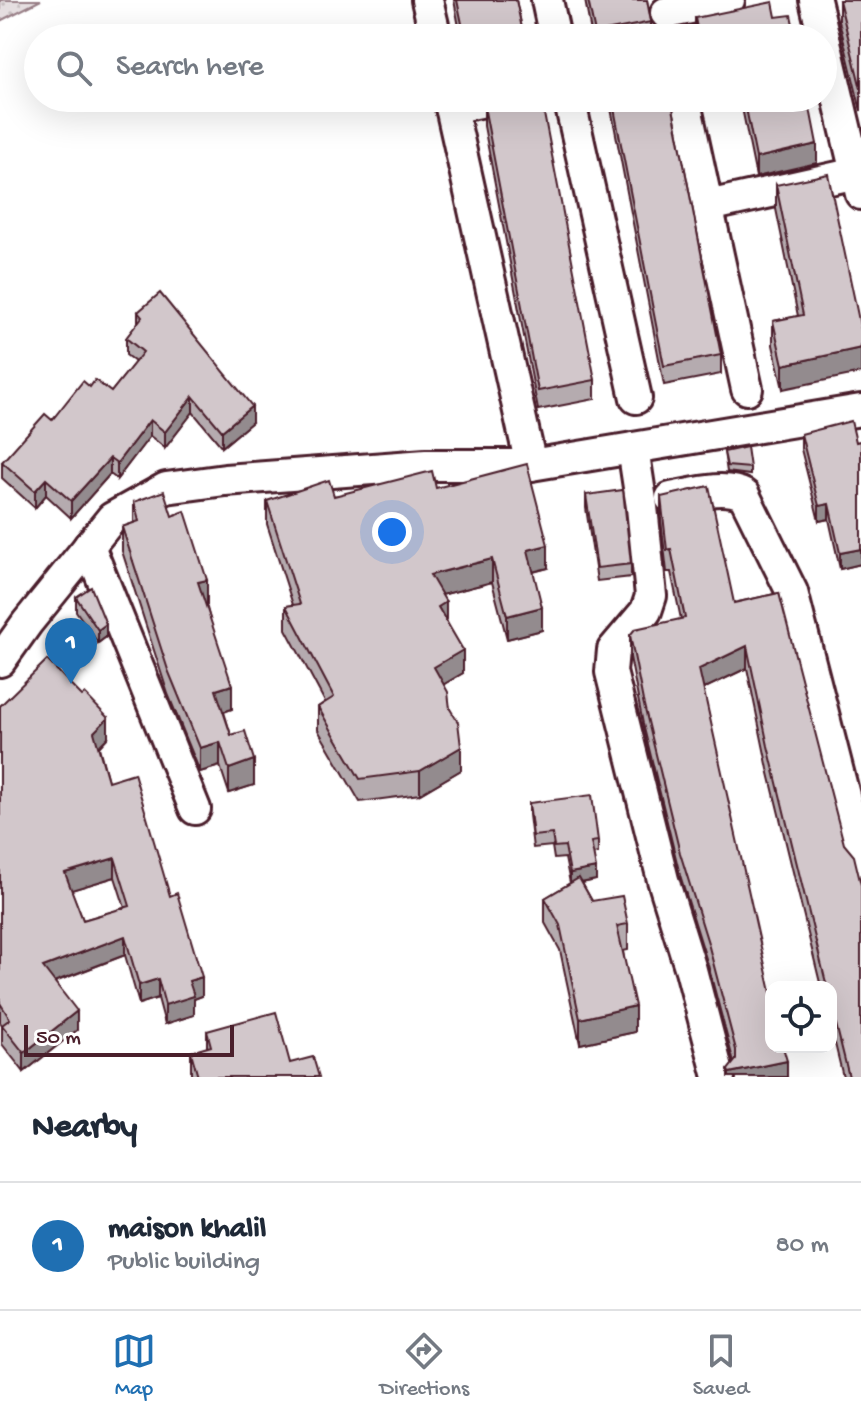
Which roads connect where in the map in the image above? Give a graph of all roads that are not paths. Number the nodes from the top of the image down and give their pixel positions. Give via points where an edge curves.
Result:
1 (427, 0) edge
2 (547, 0) edge
3 (729, 0) edge
4 (815, 0) edge
5 (667, 17) edge
6 (433, 24) edge
7 (552, 24) edge
8 (821, 24) edge
9 (837, 90) edge
10 (452, 112) edge
11 (572, 112) edge
12 (687, 112) edge
13 (859, 180) edge
14 (708, 206) junction
15 (747, 389) dead end
16 (636, 398) dead end
17 (861, 410) edge
18 (633, 448) junction
19 (531, 465) junction
20 (642, 507) junction
21 (89, 546) junction
22 (0, 661) edge
23 (195, 809) dead end
24 (861, 862) edge
25 (719, 1077) edge

1 - 6 street
2 - 7 street
3 - 5 street
4 - 8 street
9 - 13 street
10 - 19 street
11 - 16 street
12 - 14 street
13 - 14 street
14 - 15 street
17 - 18 street
18 - 19 street
18 - 20 street
19 - 21 street via 426,465 166,488 112,518
20 - 24 street via 710,491 744,495 792,592
20 - 25 street via 651,596 646,611 613,650 611,672
21 - 22 street
21 - 23 street

